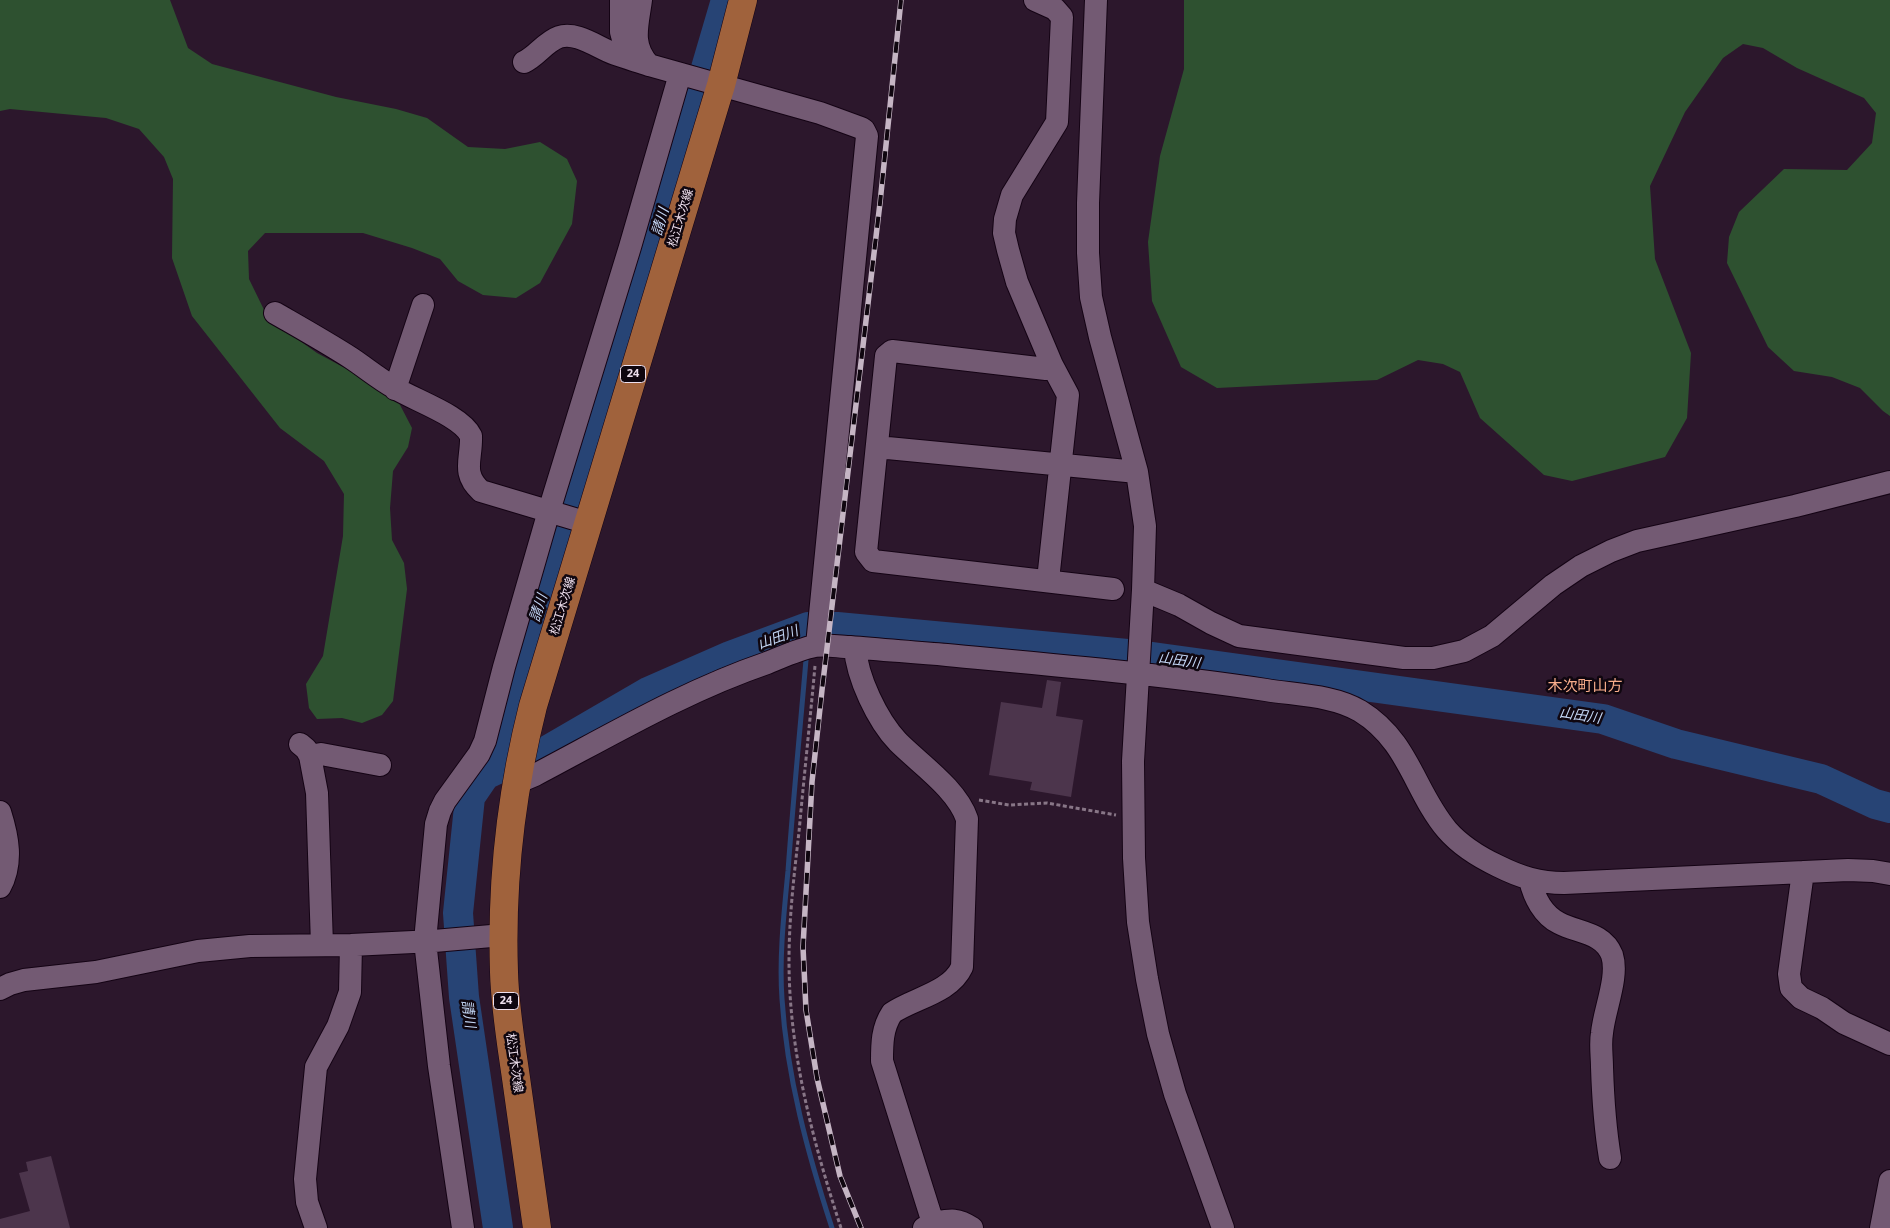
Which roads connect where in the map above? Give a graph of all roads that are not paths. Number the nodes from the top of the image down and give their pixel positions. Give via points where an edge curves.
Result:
1 (621, 0) edge
2 (642, 0) edge
3 (742, 0) edge
4 (1035, 0) edge
5 (1096, 0) edge
6 (524, 62) dead end
7 (638, 62) junction
8 (680, 74) junction
9 (721, 85) junction
10 (423, 306) dead end
11 (276, 313) dead end
12 (1052, 365) junction
13 (395, 389) junction
14 (877, 447) junction
15 (1061, 465) junction
16 (1137, 472) junction
17 (1890, 482) edge
18 (551, 512) junction
19 (583, 522) junction
20 (1048, 580) junction
21 (1113, 589) dead end
22 (1143, 590) junction
23 (818, 632) junction
24 (855, 648) junction
25 (1139, 661) junction
26 (380, 765) dead end
27 (519, 768) junction
28 (0, 812) edge
29 (1803, 872) junction
30 (1890, 874) edge
31 (1530, 880) junction
32 (0, 887) edge
33 (503, 934) junction
34 (430, 941) junction
35 (322, 945) junction
36 (351, 945) junction
37 (0, 989) edge
38 (1890, 1044) edge
39 (1610, 1158) dead end
40 (1890, 1181) edge
41 (930, 1226) edge
42 (316, 1228) edge
43 (463, 1228) edge
44 (537, 1228) edge
45 (972, 1228) edge
46 (1223, 1228) edge
47 (1881, 1228) edge

1 - 7 street via 621,32
2 - 7 street via 636,41
3 - 9 main road, 松江木次線 / 24
4 - 12 street via 1055,9 1062,17 1057,122 1012,195 1004,233 1017,282
5 - 16 street via 1088,203 1091,297
6 - 7 street via 552,40 568,36
7 - 8 street
8 - 9 street
8 - 18 street
9 - 19 main road, 松江木次線 / 24
9 - 23 street via 855,125 864,130 866,136
10 - 13 street
11 - 13 street
12 - 14 street via 1046,369 892,351 886,356
12 - 15 street via 1068,395
13 - 18 street via 448,415 469,431 472,442 468,470 470,479 480,491
14 - 15 street
14 - 20 street via 866,552 873,561
15 - 16 street
15 - 20 street
16 - 22 street via 1145,526
17 - 22 street via 1637,541 1582,566 1553,585 1492,636 1464,651 1433,658 1404,658 1239,636 1179,604
18 - 19 street
18 - 34 street via 485,741 440,811 436,824
19 - 27 main road, 松江木次線 / 24
20 - 21 street
22 - 25 street
23 - 24 street
23 - 27 street via 748,669 686,695 535,776
24 - 25 street
24 - 41 street via 856,660 876,711 896,740 953,796 967,819 962,967 959,974 942,988 892,1013 887,1020 882,1045 882,1061
25 - 31 street via 1235,685 1326,699 1359,711 1390,736 1446,829 1482,858
25 - 46 street via 1133,761 1134,858 1146,980 1175,1094
26 - 35 street via 305,750 318,808
27 - 33 main road, 松江木次線 / 24 via 506,870
28 - 32 street via 8,844 8,861
29 - 30 street via 1856,870
29 - 31 street via 1564,883
29 - 38 street via 1789,974 1792,988 1801,998 1844,1024
31 - 39 street via 1533,894 1549,915 1557,922 1603,940 1612,955 1613,977 1602,1033 1603,1105
33 - 34 street
33 - 44 main road, 松江木次線 / 24 via 507,1015
34 - 36 street
34 - 43 street via 439,1066
35 - 36 street
35 - 37 street via 198,951 114,969 24,980
36 - 42 street via 350,992 338,1026 316,1067 305,1179 307,1202
40 - 47 street
41 - 45 street via 959,1220

